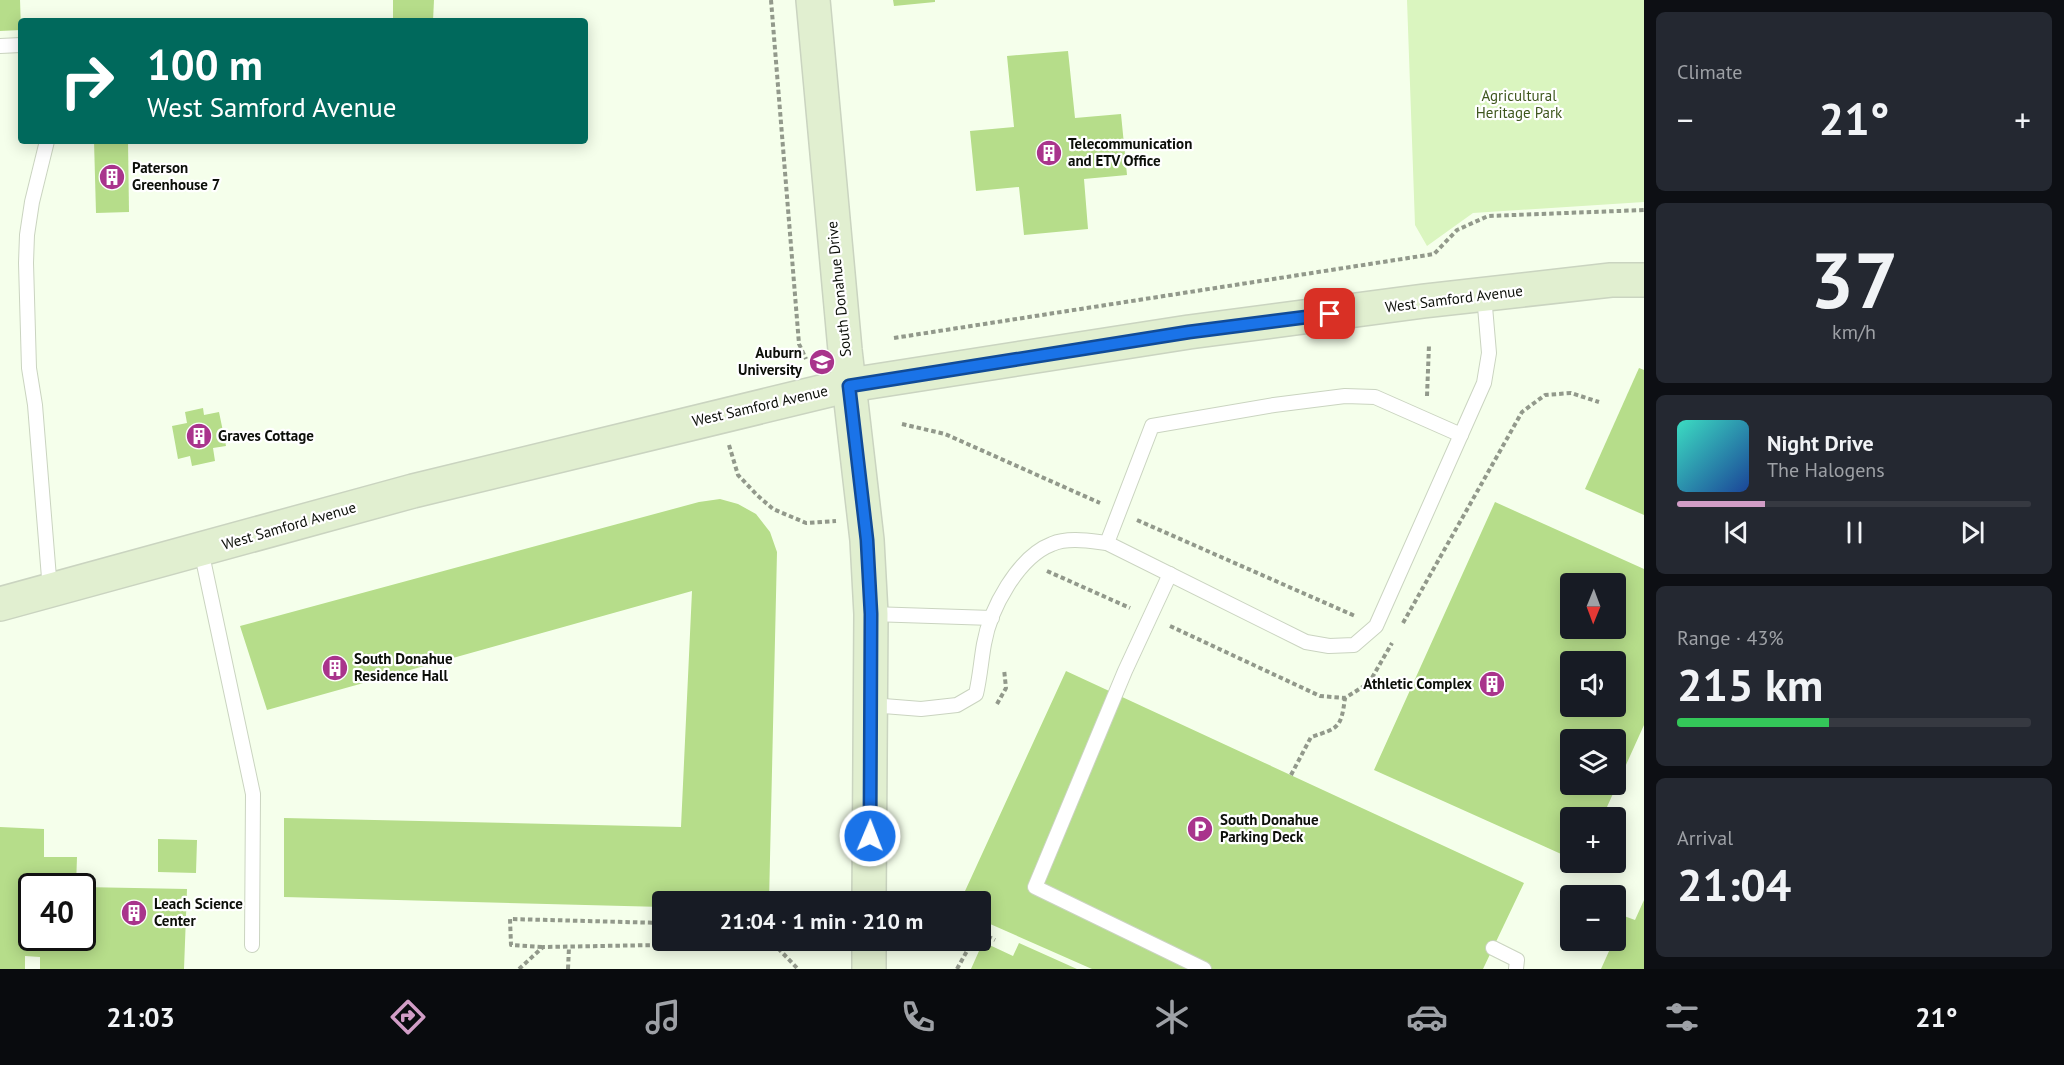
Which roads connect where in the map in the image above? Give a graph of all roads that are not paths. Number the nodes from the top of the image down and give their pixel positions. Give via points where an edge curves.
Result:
1 (813, 0) edge
2 (18, 45) edge
3 (0, 46) edge
4 (46, 144) edge
5 (1644, 280) edge
6 (1484, 295) junction
7 (849, 386) junction
8 (1461, 435) junction
9 (1107, 543) junction
10 (201, 550) junction
11 (1170, 574) junction
12 (50, 591) junction
13 (0, 603) edge
14 (871, 614) junction
15 (992, 618) junction
16 (871, 705) junction
17 (869, 891) edge
18 (252, 945) dead end
19 (1493, 948) dead end
20 (869, 951) edge
21 (869, 969) edge
22 (1204, 969) edge
23 (1516, 969) edge

1 - 7 street, South Donahue Drive
2 - 3 lane
4 - 12 lane via 32,202 26,262 29,368
5 - 6 street, West Samford Avenue via 1611,280
6 - 7 street, West Samford Avenue via 1189,332
6 - 8 lane via 1490,354 1484,383
7 - 10 street, West Samford Avenue via 412,491
7 - 14 street, South Donahue Drive via 867,540
8 - 9 lane via 1375,397 1345,396 1152,426
8 - 11 lane via 1376,626 1354,645 1306,642
9 - 11 lane
9 - 15 lane via 1054,543 1035,552 1016,573
10 - 12 street, West Samford Avenue
10 - 18 lane via 253,794
11 - 22 lane via 1035,887
12 - 13 street, West Samford Avenue
14 - 15 lane
14 - 16 street, South Donahue Drive
15 - 16 lane via 976,694 957,705 921,709
16 - 17 street, South Donahue Drive
19 - 23 lane via 1517,960
20 - 21 street

